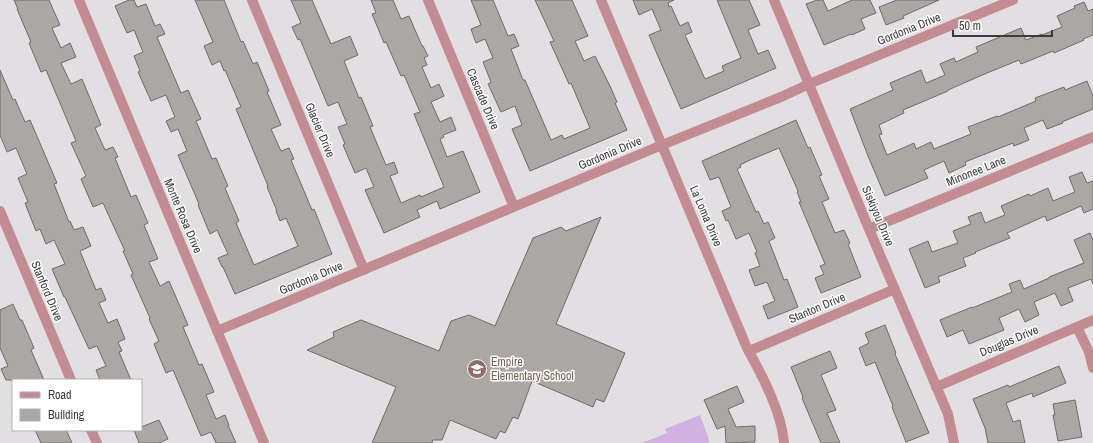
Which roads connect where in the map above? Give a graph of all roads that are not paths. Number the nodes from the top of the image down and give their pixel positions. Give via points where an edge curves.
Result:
1 (79, 0) edge
2 (252, 0) edge
3 (428, 0) edge
4 (601, 0) edge
5 (774, 0) edge
6 (1013, 0) edge
7 (809, 84) junction
8 (1093, 137) edge
9 (662, 145) junction
10 (514, 207) junction
11 (0, 211) edge
12 (869, 229) junction
13 (364, 270) junction
14 (895, 289) junction
15 (1093, 320) edge
16 (1077, 327) junction
17 (217, 332) junction
18 (749, 351) junction
19 (1093, 368) edge
20 (70, 379) edge
21 (936, 386) junction
22 (91, 431) edge
23 (97, 443) edge
24 (264, 443) edge
25 (784, 443) edge
26 (954, 443) edge

1 - 17 street, Monte Rosa Drive
2 - 13 street, Glacier Drive
3 - 10 street, Cascade Drive
4 - 9 street, La Loma Drive
5 - 7 street, Siskiyou Drive
6 - 7 street, Gordonia Drive
7 - 9 street, Gordonia Drive
7 - 12 street, Siskiyou Drive
8 - 12 street, Minonee Lane
9 - 10 street, Gordonia Drive
9 - 18 street, La Loma Drive
10 - 13 street, Gordonia Drive
11 - 20 street, Stanford Drive
12 - 14 street, Siskiyou Drive
13 - 17 street, Gordonia Drive
14 - 18 street, Stanton Drive
14 - 21 street, Siskiyou Drive
15 - 16 street, Douglas Drive
16 - 19 street
16 - 21 street, Douglas Drive
17 - 24 street, Monte Rosa Drive
18 - 25 street, La Loma Drive via 775,407
21 - 26 street, Siskiyou Drive via 948,414
22 - 23 street

